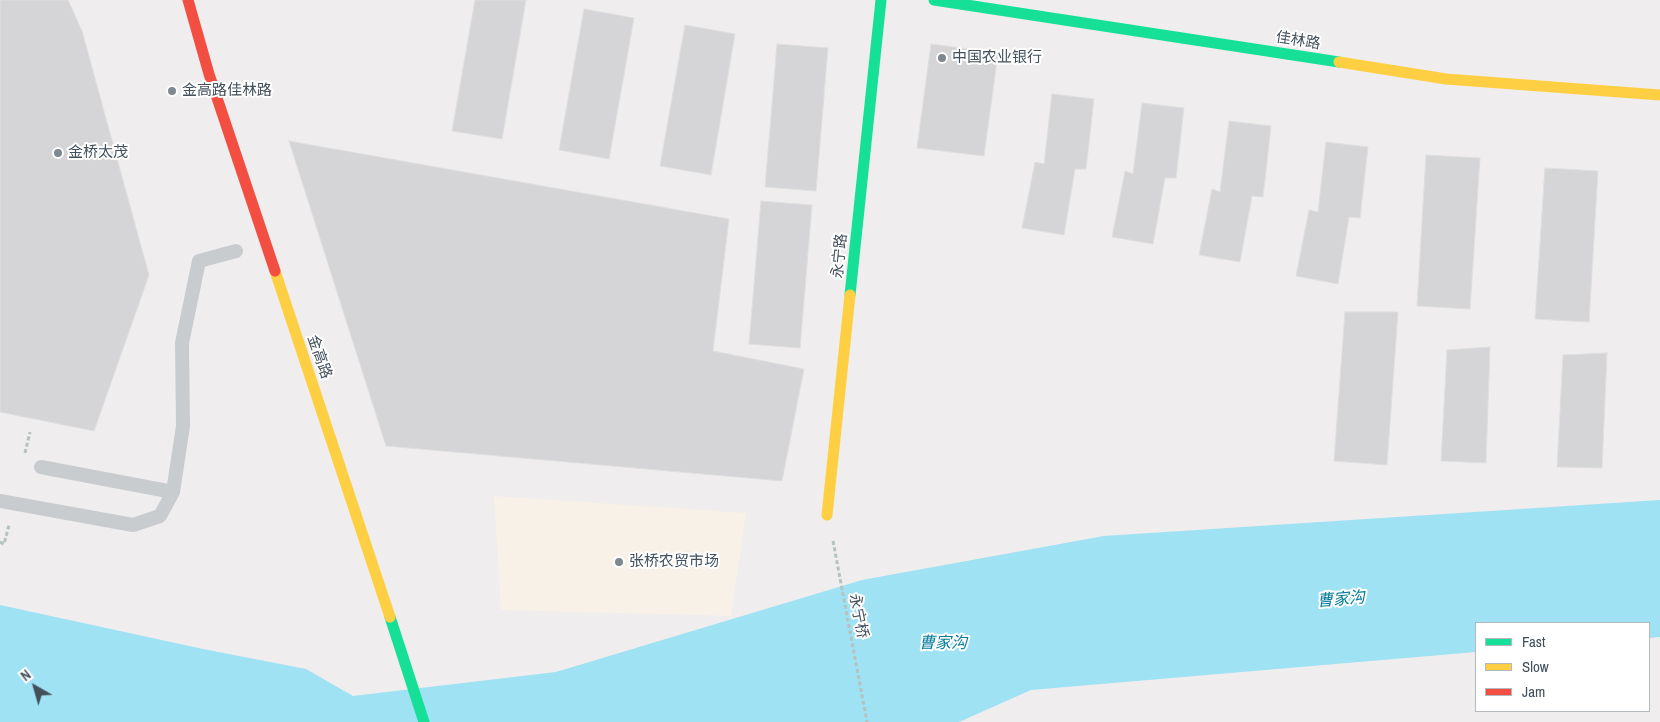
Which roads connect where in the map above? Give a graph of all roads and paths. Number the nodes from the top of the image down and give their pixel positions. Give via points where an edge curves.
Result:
1 (188, 0) edge
2 (881, 0) edge
3 (934, 0) edge
4 (1660, 95) edge
5 (236, 251) dead end
6 (41, 467) dead end
7 (173, 492) junction
8 (0, 501) edge
9 (828, 515) joint
10 (424, 722) edge
11 (867, 722) edge

1 - 10 street, 金高路 via 209,74
2 - 9 street, 永宁路
3 - 4 street, 佳林路 via 1446,79
5 - 7 lane via 199,261 182,343 183,426
6 - 7 lane
7 - 8 lane via 160,516 133,525
9 - 11 path, 永宁桥

